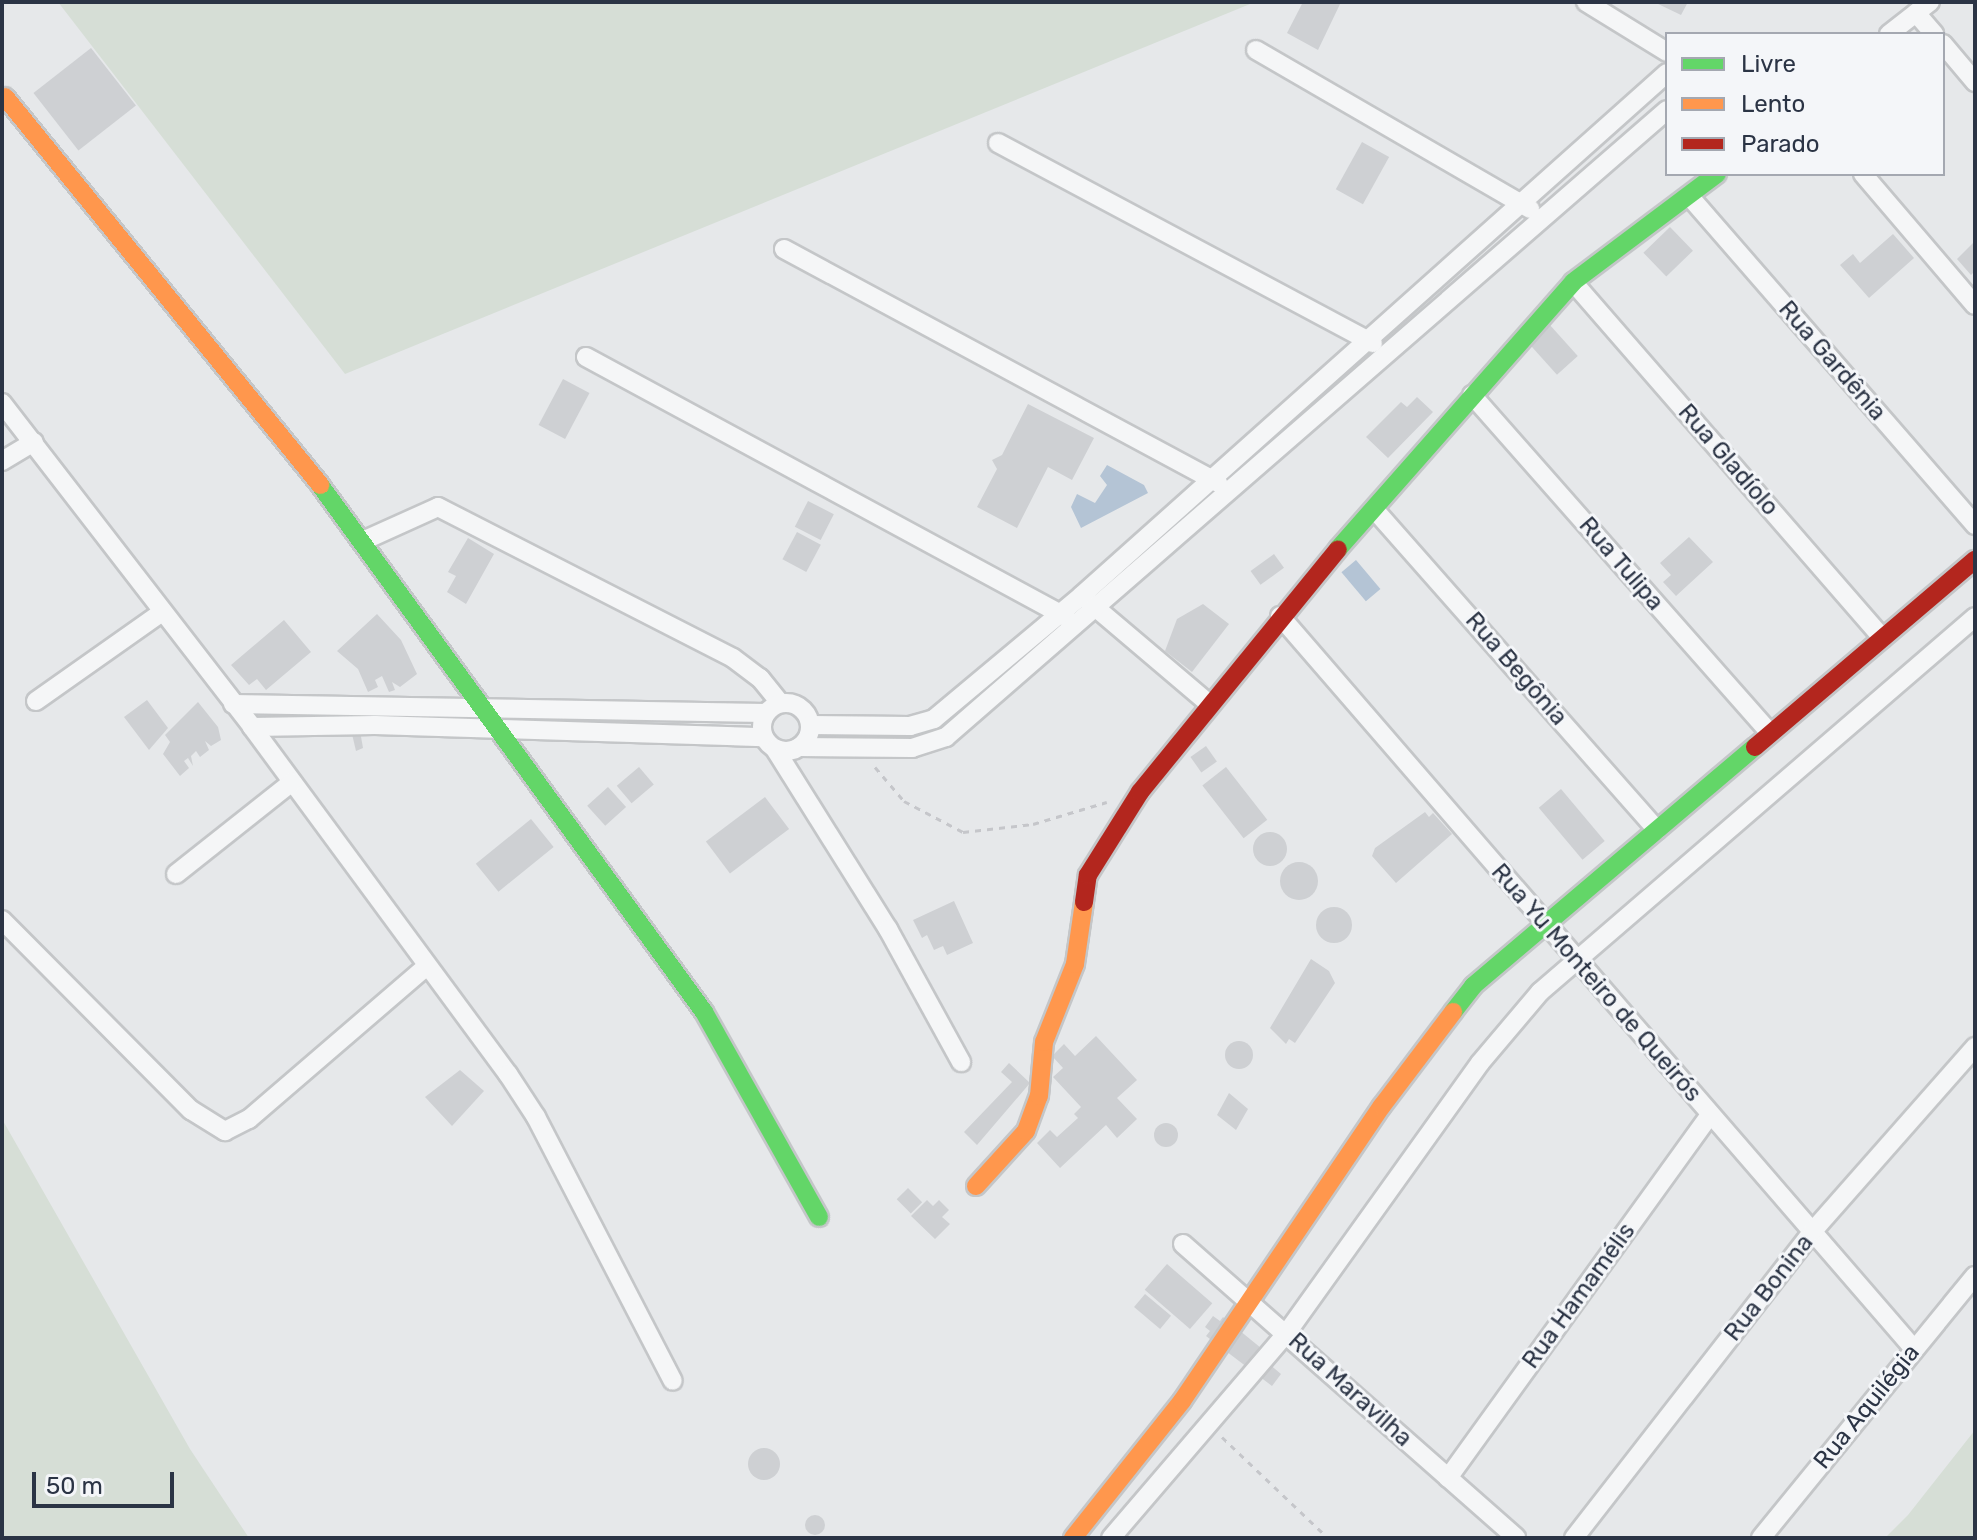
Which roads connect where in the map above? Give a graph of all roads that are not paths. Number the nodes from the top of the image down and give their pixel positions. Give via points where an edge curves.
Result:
1 (1586, 2) edge
2 (1923, 7) edge
3 (1892, 32) edge
4 (1933, 32) edge
5 (1945, 46) edge
6 (1256, 50) dead end
7 (1665, 51) edge
8 (1665, 75) edge
9 (1975, 82) edge
10 (5, 97) dead end
11 (1665, 112) edge
12 (998, 143) dead end
13 (1715, 176) edge
14 (1865, 176) edge
15 (1690, 197) junction
16 (1523, 202) junction
17 (1541, 219) junction
18 (784, 249) dead end
19 (1573, 282) junction
20 (1975, 305) edge
21 (1365, 339) junction
22 (1392, 353) junction
23 (586, 357) dead end
24 (1472, 395) junction
25 (2, 403) edge
26 (34, 442) junction
27 (2, 461) edge
28 (1211, 478) junction
29 (1231, 493) junction
30 (1374, 509) junction
31 (1975, 525) edge
32 (365, 540) junction
33 (1975, 560) edge
34 (1081, 596) junction
35 (1098, 610) junction
36 (162, 612) junction
37 (1059, 612) junction
38 (1280, 616) junction
39 (1975, 617) edge
40 (1078, 626) junction
41 (1883, 638) junction
42 (36, 701) dead end
43 (1208, 703) junction
44 (233, 704) junction
45 (479, 706) junction
46 (773, 708) junction
47 (810, 725) junction
48 (252, 727) junction
49 (497, 730) junction
50 (1770, 733) junction
51 (769, 743) junction
52 (799, 747) junction
53 (292, 782) junction
54 (1657, 830) junction
55 (176, 874) dead end
56 (2, 920) edge
57 (1544, 922) junction
58 (1574, 959) junction
59 (427, 966) junction
60 (1975, 1047) edge
61 (961, 1062) dead end
62 (1710, 1115) junction
63 (976, 1186) dead end
64 (819, 1217) dead end
65 (1812, 1232) junction
66 (1183, 1244) dead end
67 (1975, 1276) edge
68 (1252, 1304) junction
69 (1286, 1334) junction
70 (1914, 1349) junction
71 (673, 1381) dead end
72 (1182, 1401) junction
73 (1207, 1423) junction
74 (1448, 1478) junction
75 (1073, 1538) edge
76 (1111, 1538) edge
77 (1516, 1538) edge
78 (1574, 1538) edge
79 (1761, 1538) edge

1 - 7 street
2 - 3 street
2 - 4 street
5 - 9 street
6 - 16 street
8 - 16 street
10 - 32 street
11 - 17 street
12 - 21 street
13 - 15 street
14 - 20 street
15 - 19 street
15 - 31 street, Rua Gardênia
16 - 17 street
16 - 21 street
17 - 22 street
18 - 28 street
19 - 24 street
19 - 41 street, Rua Gladíolo
21 - 22 street
21 - 28 street
22 - 29 street
23 - 37 street
24 - 30 street
24 - 50 street, Rua Tulipa
25 - 26 street
26 - 27 street
26 - 36 street
28 - 29 street
28 - 34 street
29 - 35 street
30 - 38 street
30 - 54 street, Rua Begônia
32 - 45 street
32 - 46 street via 438,507 733,658 760,678
33 - 41 street
34 - 35 street
34 - 37 street
35 - 40 street
35 - 43 street
36 - 42 street
36 - 44 street
37 - 40 street
37 - 47 street via 929,722
38 - 43 street
38 - 57 street, Rua Yu Monteiro de Queirós
39 - 58 street
40 - 52 street via 939,741 866,749
41 - 50 street
43 - 63 street via 1140,792 1088,875 1075,964 1044,1042 1039,1096 1026,1131
44 - 45 street
44 - 48 street
45 - 46 street
45 - 49 street
46 - 47 street via 797,705
46 - 51 street
47 - 52 street
48 - 49 street
48 - 53 street
49 - 51 street
49 - 64 street via 704,1012
50 - 54 street
51 - 52 street
51 - 61 street via 888,929
53 - 55 street
53 - 59 street
54 - 57 street
56 - 59 street via 191,1110 225,1131 249,1119
57 - 58 street, Rua Yu Monteiro de Queirós
57 - 68 street via 1488,970 1445,1020
58 - 62 street, Rua Yu Monteiro de Queirós
58 - 69 street via 1480,1063
59 - 71 street via 536,1117
60 - 65 street, Rua Bonina
62 - 65 street, Rua Yu Monteiro de Queirós
62 - 74 street, Rua Hamamélis
65 - 70 street, Rua Yu Monteiro de Queirós
65 - 78 street, Rua Bonina
66 - 68 street, Rua Maravilha
67 - 70 street, Rua Aquilégia
68 - 69 street, Rua Maravilha
68 - 72 street
69 - 73 street
69 - 74 street, Rua Maravilha
70 - 79 street, Rua Aquilégia
72 - 73 street
72 - 75 street
73 - 76 street
74 - 77 street, Rua Maravilha

